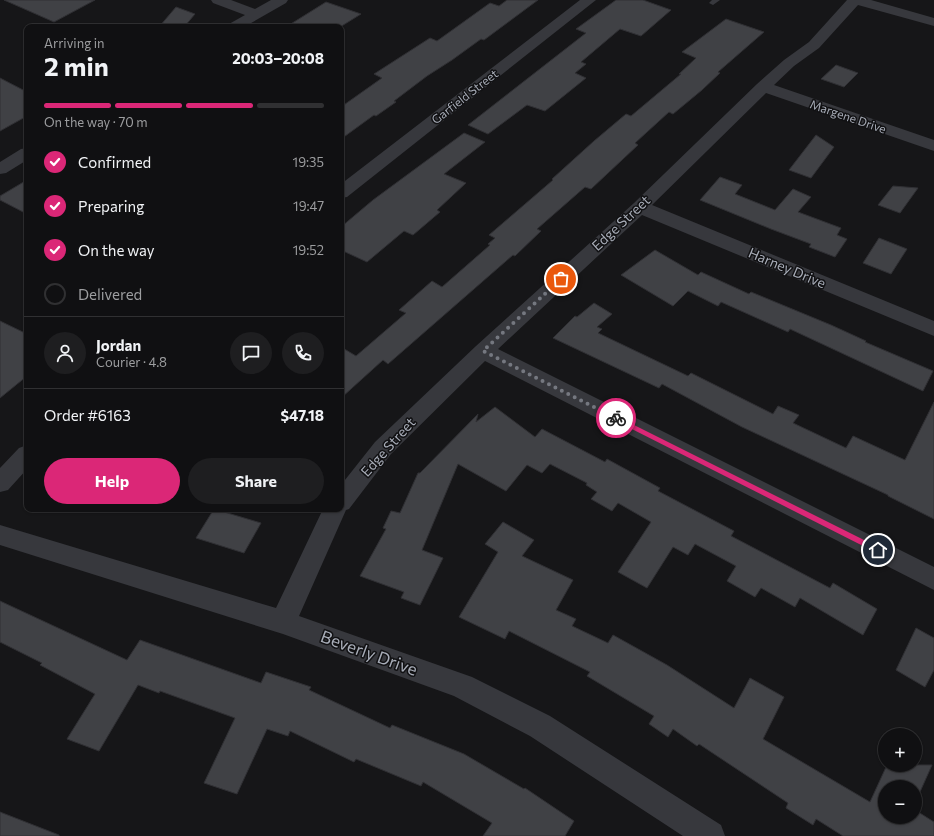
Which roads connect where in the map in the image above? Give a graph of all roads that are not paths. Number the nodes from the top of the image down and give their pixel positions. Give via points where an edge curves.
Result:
1 (218, 0) edge
2 (280, 0) edge
3 (589, 0) edge
4 (855, 0) edge
5 (256, 14) junction
6 (934, 22) edge
7 (239, 24) edge
8 (762, 87) junction
9 (934, 146) edge
10 (24, 155) edge
11 (0, 169) edge
12 (344, 191) edge
13 (640, 207) junction
14 (934, 329) edge
15 (483, 351) junction
16 (24, 457) edge
17 (0, 483) edge
18 (344, 498) edge
19 (334, 512) edge
20 (0, 535) edge
21 (934, 578) edge
22 (283, 622) junction
23 (710, 836) edge

1 - 5 street
2 - 5 street
3 - 12 street, Garfield Street
4 - 6 street
4 - 8 street, Edge Street via 814,45
5 - 7 street
8 - 9 street, Margene Drive
8 - 13 street, Edge Street
10 - 11 street
13 - 14 street, Harney Drive
13 - 15 street, Edge Street
15 - 18 street, Edge Street via 383,448
15 - 21 street
16 - 17 street
19 - 22 street
20 - 22 street, Beverly Drive
22 - 23 street, Beverly Drive via 462,686 540,726

